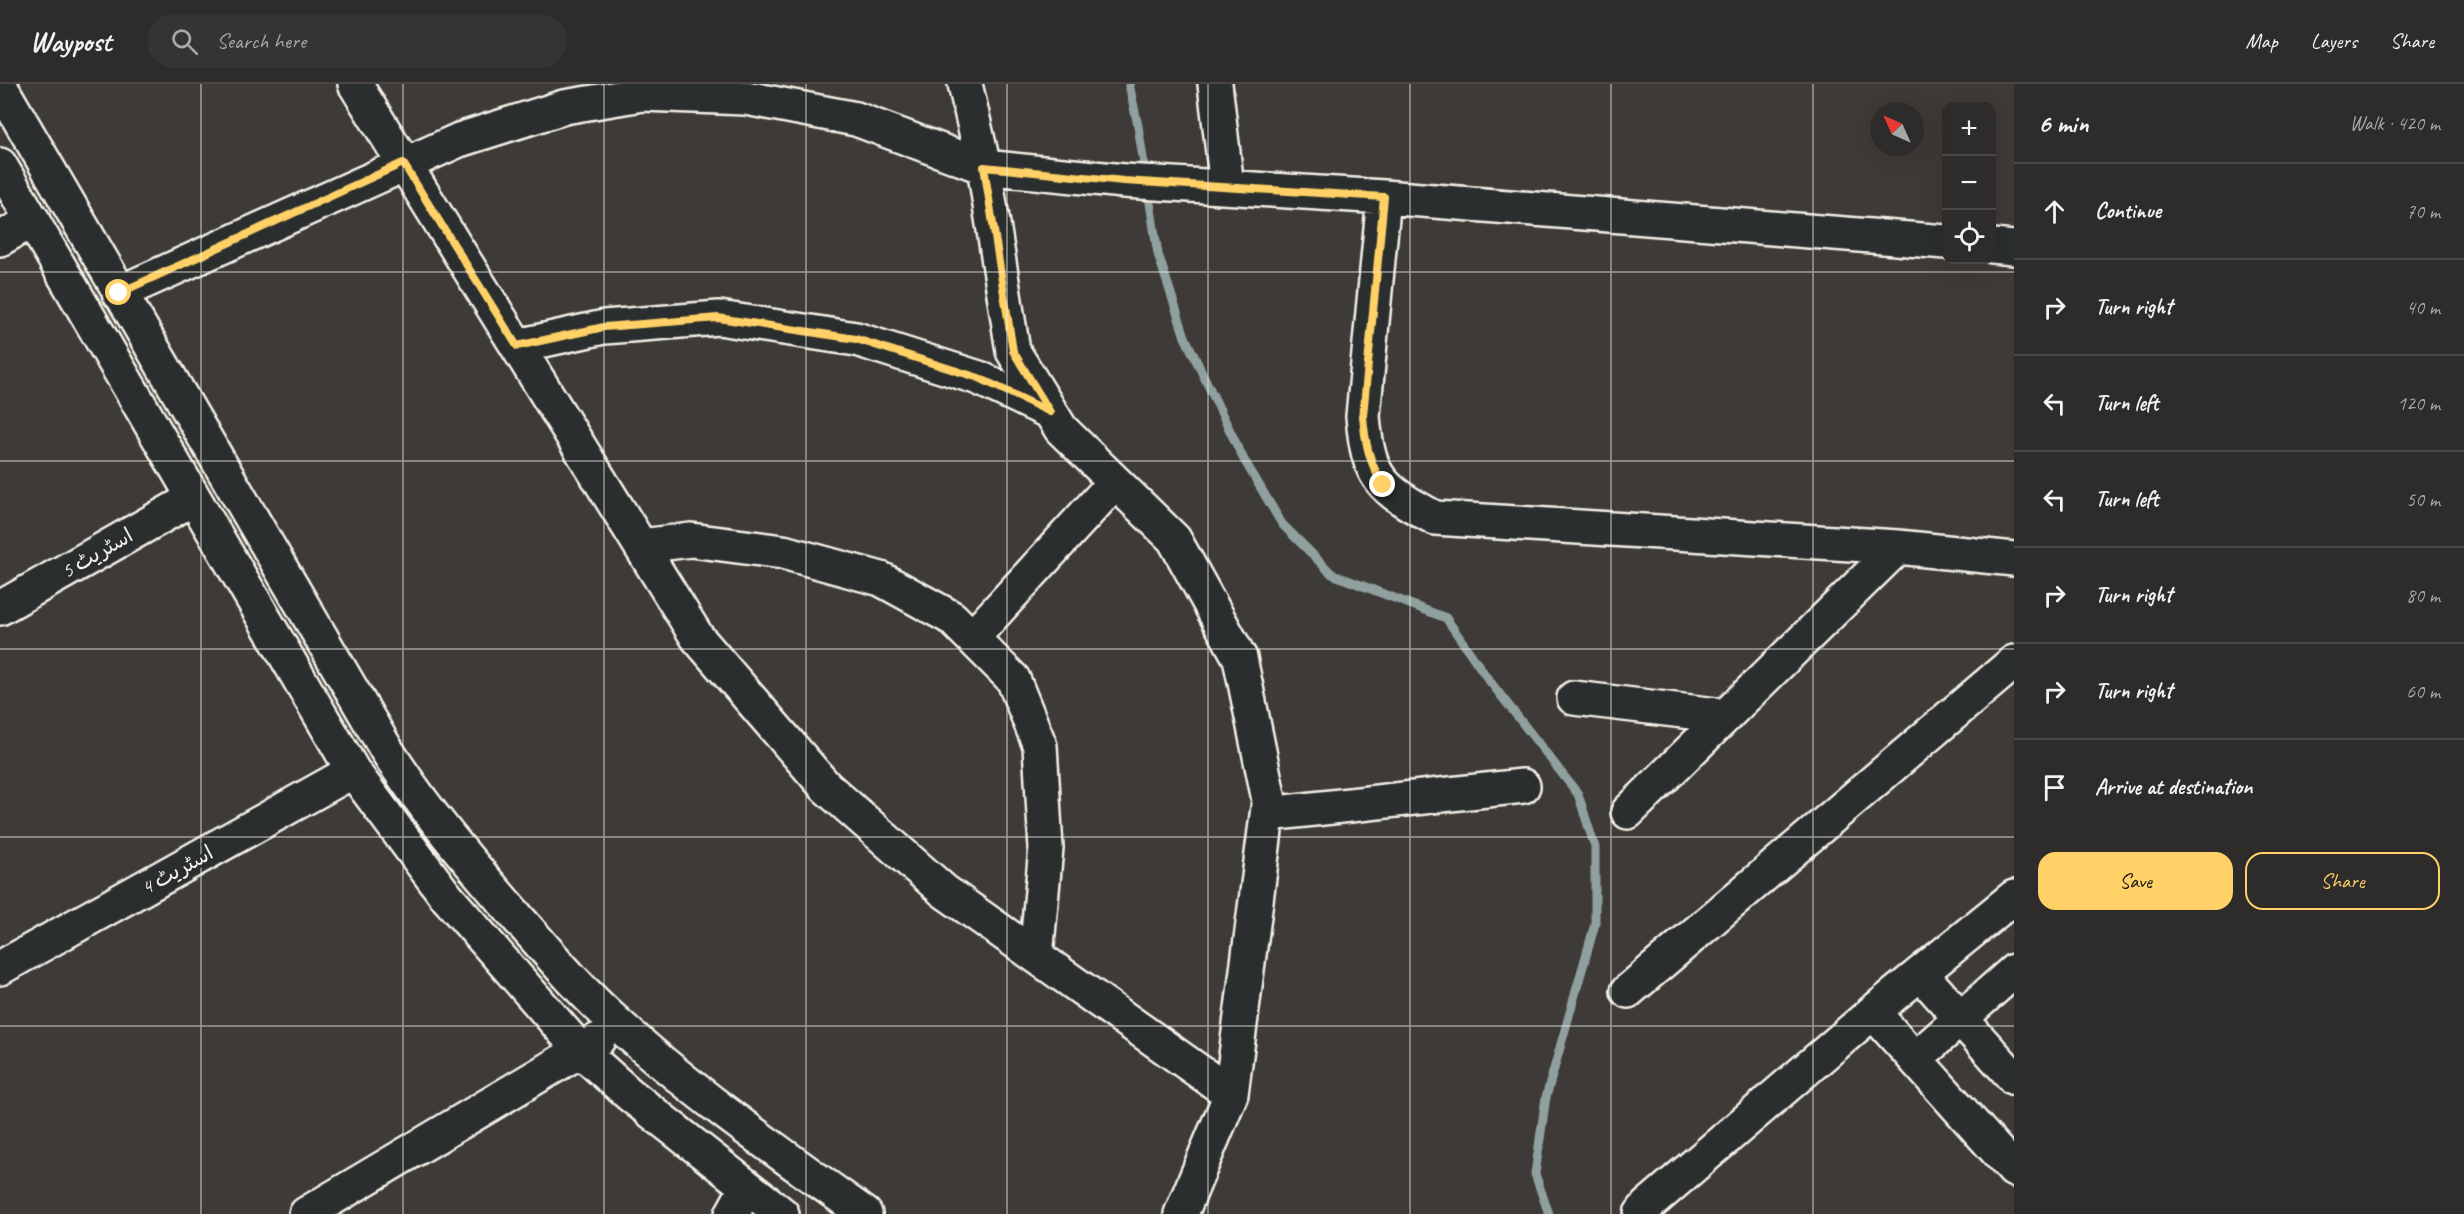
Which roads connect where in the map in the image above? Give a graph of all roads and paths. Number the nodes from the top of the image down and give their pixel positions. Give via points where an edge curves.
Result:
1 (355, 84) edge
2 (965, 84) edge
3 (1215, 84) edge
4 (0, 86) edge
5 (403, 163) junction
6 (0, 165) edge
7 (984, 167) junction
8 (1227, 187) junction
9 (1384, 197) junction
10 (33, 220) junction
11 (0, 239) edge
12 (1942, 242) edge
13 (1996, 246) edge
14 (2014, 248) edge
15 (119, 293) junction
16 (517, 346) junction
17 (1050, 412) junction
18 (1115, 482) junction
19 (194, 498) junction
20 (642, 546) junction
21 (1898, 547) junction
22 (2014, 559) edge
23 (0, 608) edge
24 (972, 638) junction
25 (2014, 662) edge
26 (1574, 698) dead end
27 (1725, 716) junction
28 (353, 771) junction
29 (1523, 786) dead end
30 (1628, 812) dead end
31 (1268, 814) junction
32 (2014, 897) edge
33 (1036, 956) junction
34 (0, 968) edge
35 (2014, 971) edge
36 (1921, 974) junction
37 (1628, 991) dead end
38 (1873, 1012) junction
39 (1959, 1017) junction
40 (619, 1025) junction
41 (582, 1052) junction
42 (1915, 1059) junction
43 (2014, 1078) edge
44 (1231, 1094) junction
45 (2014, 1170) edge
46 (739, 1201) edge
47 (306, 1214) edge
48 (782, 1214) edge
49 (865, 1214) edge
50 (1181, 1214) edge
51 (1641, 1214) edge

1 - 5 street
2 - 7 street
3 - 8 street
4 - 15 street
5 - 7 street via 564,106 642,94 746,98 856,119
5 - 15 street
5 - 16 street
6 - 10 street
7 - 8 street
7 - 17 street via 1013,351
8 - 9 street
9 - 12 street
9 - 21 street via 1363,416 1365,445 1372,467 1383,485 1404,501 1435,518
10 - 11 street
10 - 19 street
13 - 14 street
15 - 40 street via 411,788 490,886 581,989
16 - 17 street via 604,327 718,318 856,339 979,378
16 - 20 street
17 - 18 street via 1061,429
18 - 24 street
18 - 31 street via 1174,539 1240,658 1269,800
19 - 23 street, اسٹریٹ 5
19 - 28 street
20 - 24 street via 691,540 783,552 881,579 952,618
20 - 33 street via 698,637 826,787 944,891
21 - 22 street
21 - 27 street
24 - 33 street via 1013,679 1040,746 1046,848
25 - 37 street
26 - 27 street
27 - 30 street
28 - 34 street, اسٹریٹ 4
28 - 41 street via 446,896
29 - 31 street
31 - 44 street
32 - 36 street
33 - 44 street
35 - 39 street
36 - 38 street
36 - 39 street
38 - 42 street
38 - 51 street
39 - 42 street
39 - 43 street
40 - 41 street
40 - 49 street via 775,1150
41 - 46 street
41 - 47 street
42 - 45 street
44 - 50 street
46 - 48 street

